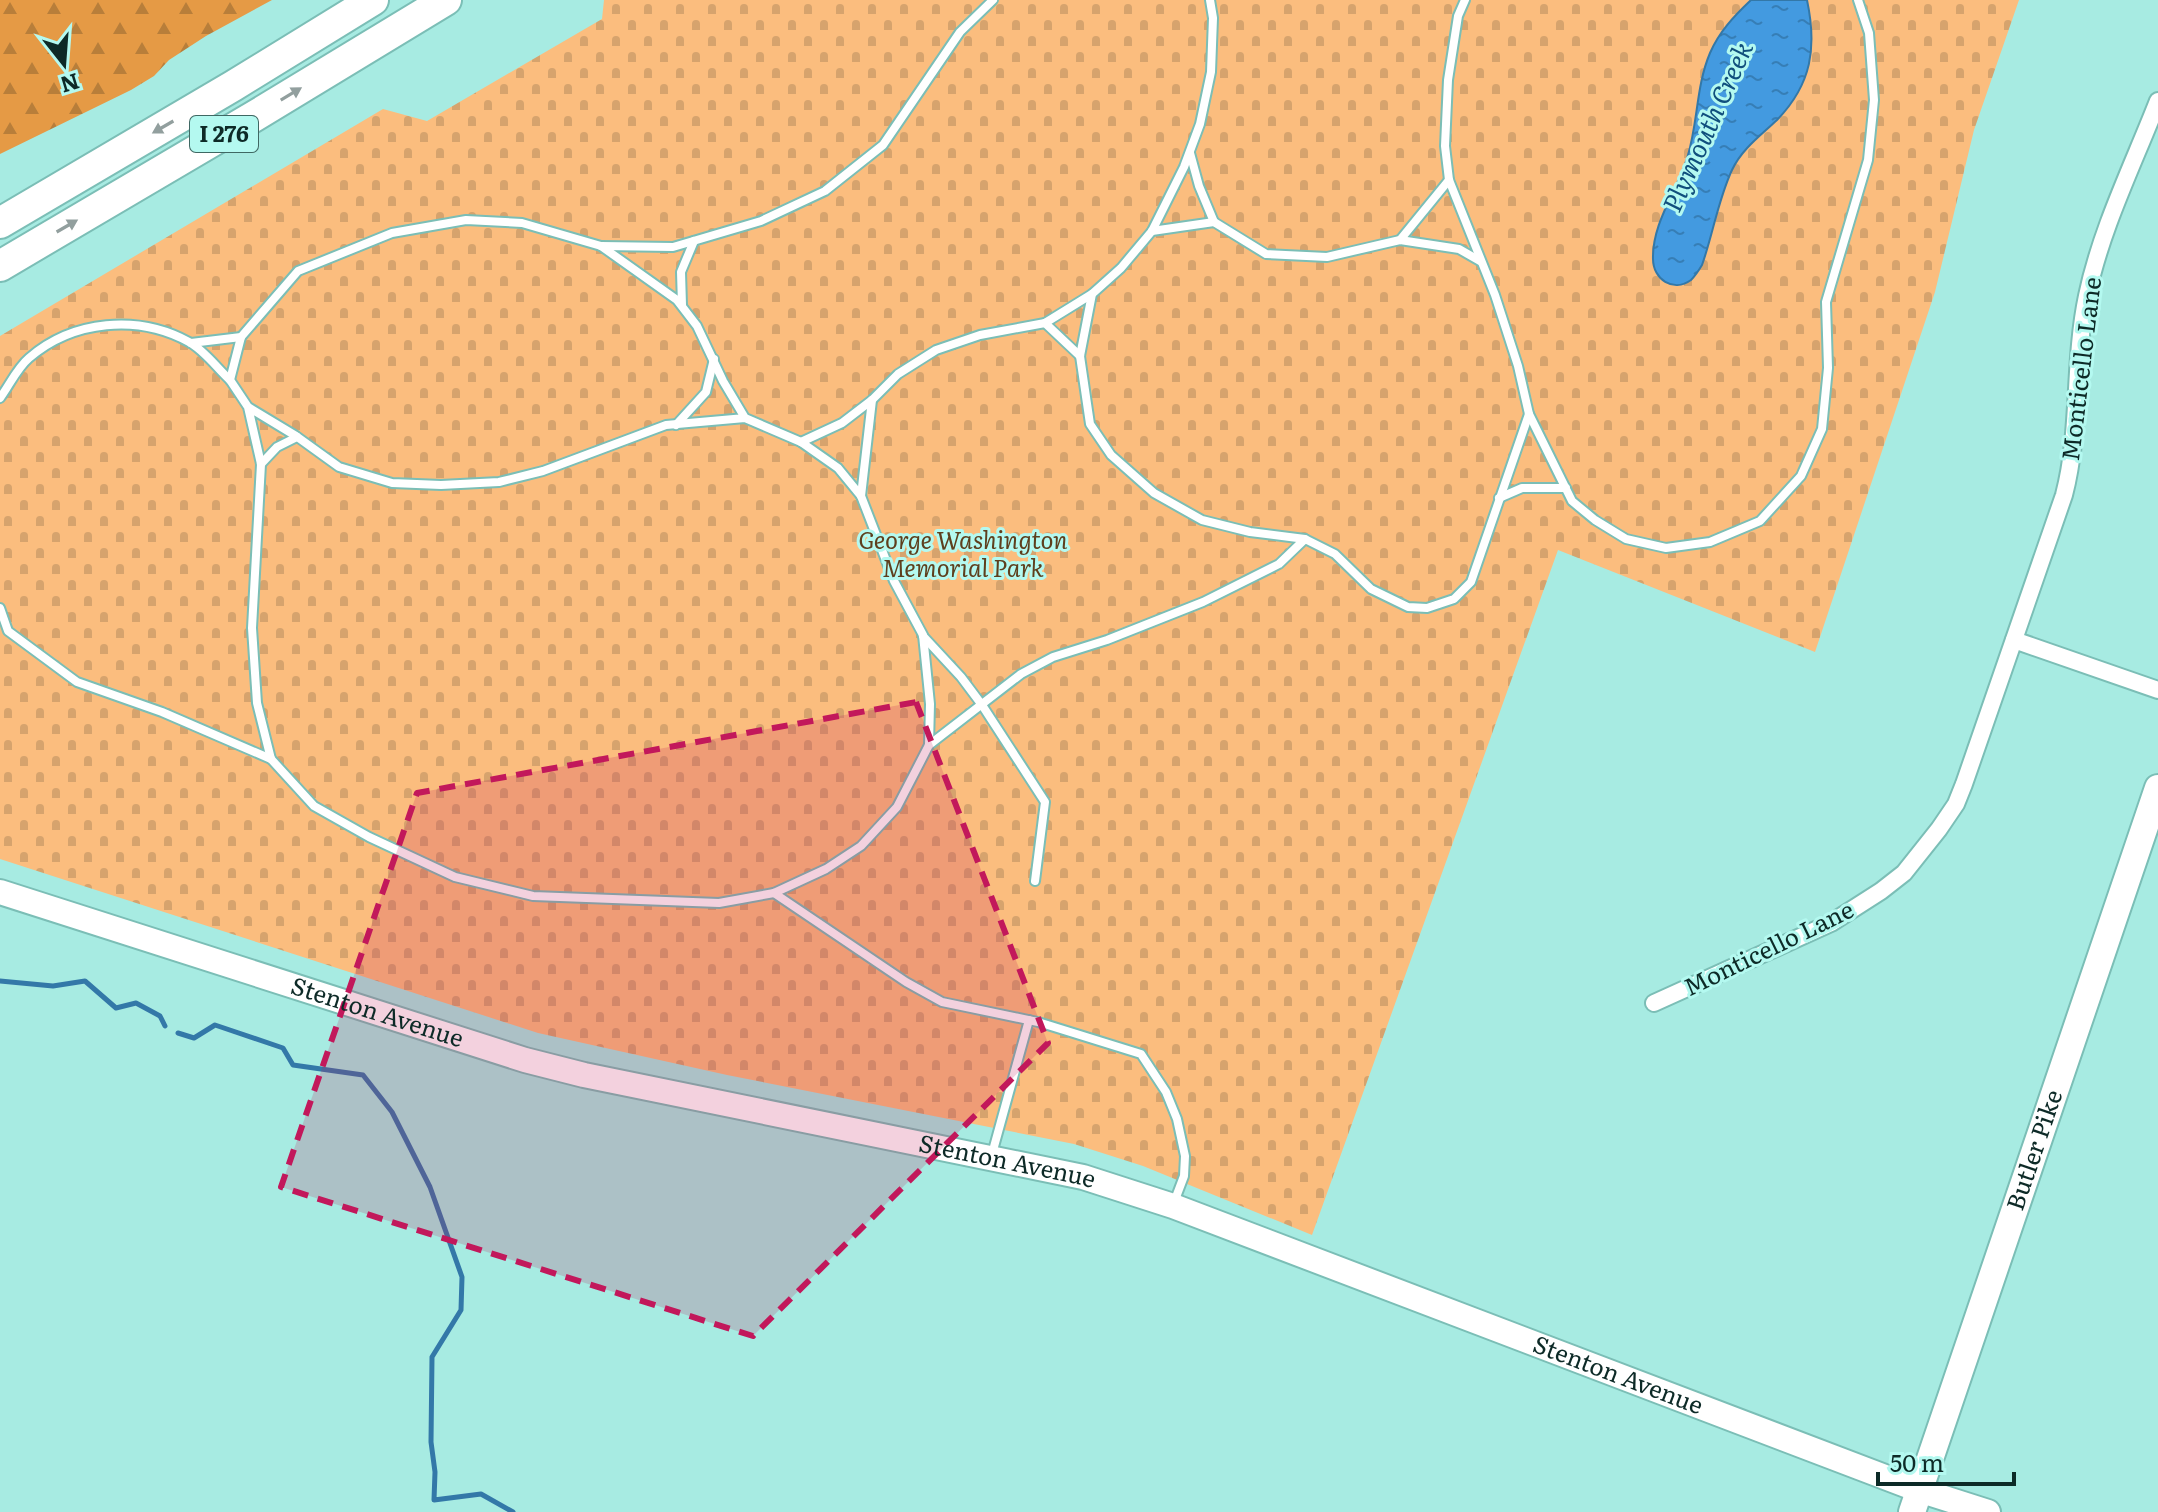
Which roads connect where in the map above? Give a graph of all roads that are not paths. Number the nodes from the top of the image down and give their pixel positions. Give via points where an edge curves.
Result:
1 (373, 0) edge
2 (446, 0) edge
3 (993, 0) edge
4 (1210, 0) edge
5 (1465, 0) edge
6 (1858, 0) edge
7 (2158, 101) edge
8 (1190, 152) junction
9 (1449, 180) junction
10 (1214, 222) junction
11 (0, 223) edge
12 (1152, 231) junction
13 (1400, 240) junction
14 (694, 241) junction
15 (601, 246) junction
16 (1481, 261) junction
17 (0, 266) edge
18 (1092, 294) junction
19 (682, 307) junction
20 (1045, 323) junction
21 (241, 337) junction
22 (191, 343) junction
23 (1080, 356) junction
24 (714, 359) junction
25 (230, 380) junction
26 (0, 398) edge
27 (872, 400) junction
28 (248, 407) junction
29 (1529, 414) junction
30 (745, 418) junction
31 (676, 425) junction
32 (297, 437) junction
33 (801, 442) junction
34 (261, 464) junction
35 (1566, 488) junction
36 (861, 496) junction
37 (1499, 498) junction
38 (1305, 539) junction
39 (0, 608) edge
40 (4, 632) edge
41 (923, 635) junction
42 (2014, 640) junction
43 (2158, 690) edge
44 (982, 705) junction
45 (929, 745) junction
46 (271, 759) junction
47 (2158, 788) edge
48 (1035, 881) dead end
49 (0, 892) edge
50 (774, 893) junction
51 (1654, 1003) dead end
52 (1029, 1020) junction
53 (991, 1157) junction
54 (1173, 1206) junction
55 (1915, 1501) edge
56 (1988, 1512) edge

1 -> 11 highway, I 276
17 -> 2 highway, I 276
3 - 14 lane via 960,32 883,145 825,191 761,221
4 - 8 lane via 1211,72
5 - 9 lane via 1448,80
6 - 35 lane via 1869,33 1874,100 1868,160 1826,302 1828,368 1822,429 1801,476 1760,521 1710,542 1666,548 1626,539 1572,501
7 - 42 street, Monticello Lane via 2092,274 2083,317 2070,473
8 - 10 lane
8 - 12 lane
9 - 13 lane
9 - 16 lane
10 - 12 lane
10 - 13 lane via 1266,254 1327,257
12 - 18 lane
13 - 16 lane via 1459,249
14 - 15 lane via 673,247
14 - 19 lane via 681,272
15 - 19 lane
15 - 21 lane via 508,222 466,220 392,233 298,271
16 - 29 lane
18 - 20 lane
18 - 23 lane
19 - 24 lane
20 - 23 lane
20 - 27 lane via 936,350 898,374
21 - 22 lane
21 - 25 lane
22 - 25 lane
22 - 26 lane via 140,324 96,326 63,335 27,360
23 - 38 lane via 1090,424 1111,455 1154,493 1202,520
24 - 30 lane
24 - 31 lane via 706,392
25 - 28 lane
27 - 33 lane via 842,423
27 - 36 lane
28 - 32 lane
28 - 34 lane
29 - 35 lane
29 - 37 lane
30 - 31 lane
30 - 33 lane
31 - 32 lane via 543,471 499,482 441,485 392,483 339,467
32 - 34 lane
33 - 36 lane via 838,468
34 - 46 lane via 252,628 257,703
35 - 37 lane via 1522,488
36 - 41 lane via 894,581
37 - 38 lane via 1471,582 1454,599 1427,608 1408,607 1371,589 1335,554
38 - 44 lane via 1279,564 1203,602 1053,657
39 - 40 lane
40 - 46 lane via 77,682
41 - 44 lane
41 - 45 lane
42 - 43 street
42 - 51 street, Monticello Lane via 1956,804 1904,873 1821,928
44 - 45 lane
44 - 48 lane via 1045,802
45 - 50 lane via 897,807 861,846
46 - 50 lane via 314,806 455,877 533,896 594,900 719,903
47 - 55 main road, Butler Pike
49 - 53 main road, Stenton Avenue via 525,1060
50 - 52 lane via 942,1002
52 - 53 lane
52 - 54 lane via 1141,1054 1166,1092 1185,1156
53 - 54 main road, Stenton Avenue via 1083,1177
54 - 55 main road, Stenton Avenue
55 - 56 main road, Stenton Avenue

